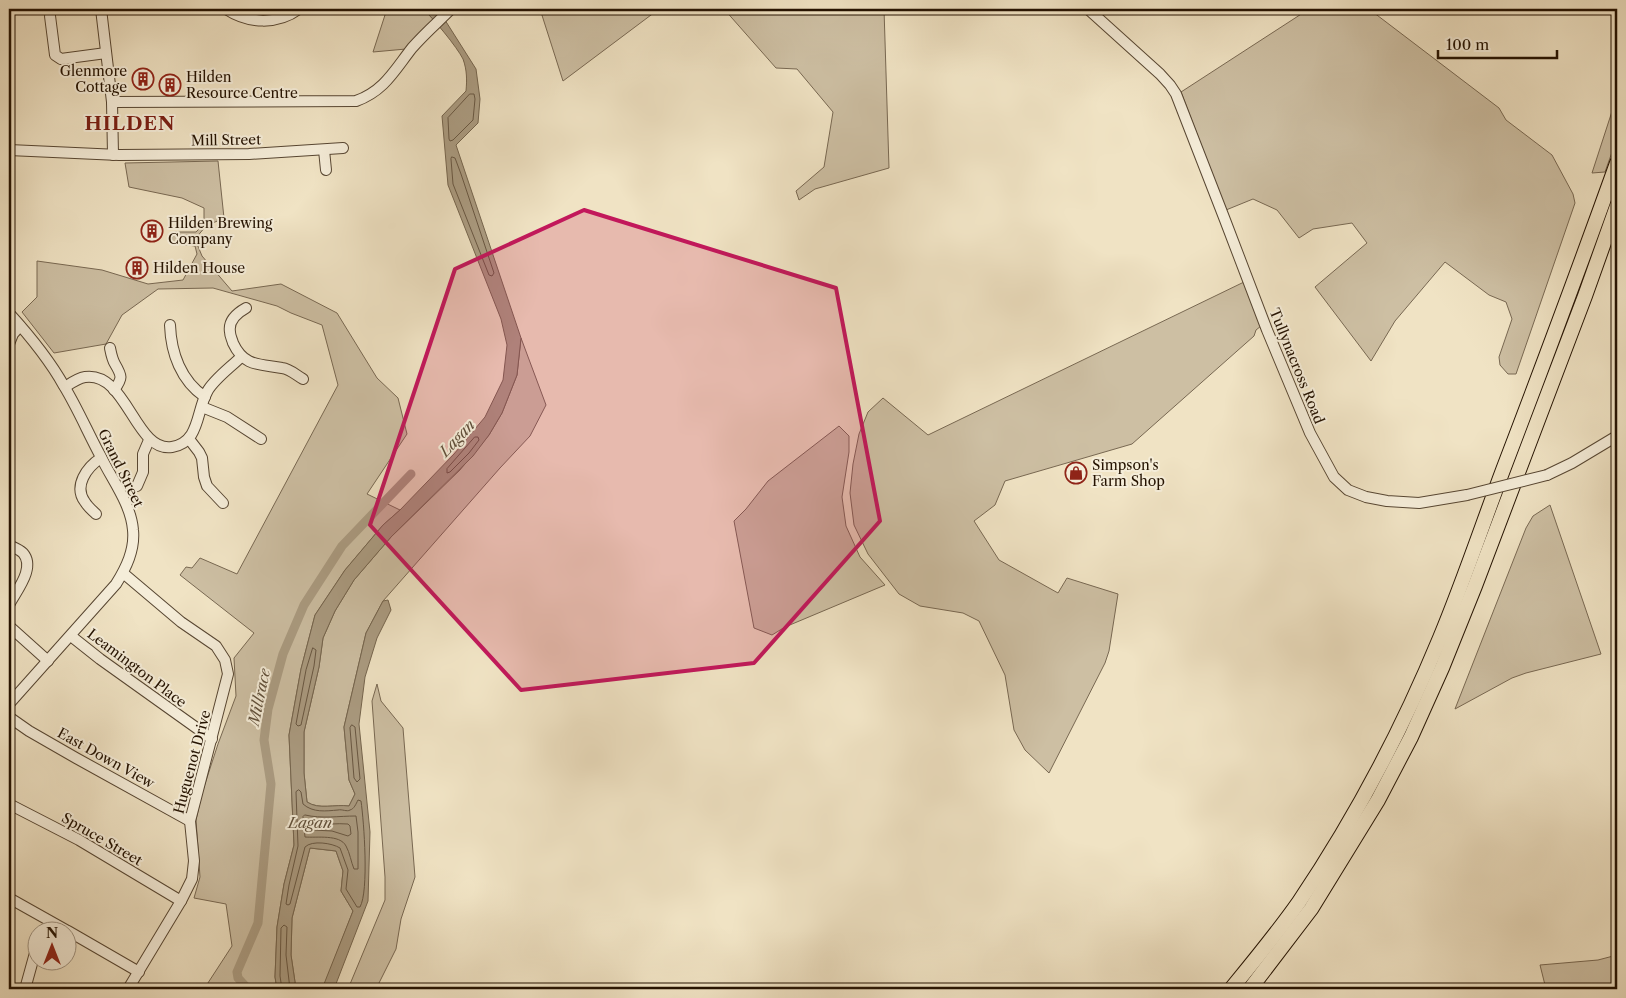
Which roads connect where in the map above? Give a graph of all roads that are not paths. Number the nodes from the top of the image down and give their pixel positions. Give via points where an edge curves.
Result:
1 (101, 9) edge
2 (226, 9) edge
3 (299, 9) edge
4 (451, 9) edge
5 (1088, 9) edge
6 (50, 16) dead end
7 (106, 53) junction
8 (112, 102) junction
9 (343, 148) dead end
10 (9, 150) edge
11 (324, 150) junction
12 (113, 155) junction
13 (1617, 163) edge
14 (326, 170) dead end
15 (1617, 206) edge
16 (246, 308) dead end
17 (9, 313) edge
18 (170, 325) dead end
19 (20, 326) junction
20 (9, 344) edge
21 (110, 348) dead end
22 (241, 357) junction
23 (303, 379) dead end
24 (65, 386) junction
25 (114, 390) junction
26 (204, 402) junction
27 (1617, 436) edge
28 (188, 439) junction
29 (149, 440) junction
30 (261, 440) dead end
31 (101, 458) junction
32 (137, 486) dead end
33 (223, 503) dead end
34 (96, 514) dead end
35 (9, 545) edge
36 (123, 573) junction
37 (9, 604) edge
38 (9, 626) edge
39 (71, 636) junction
40 (48, 661) junction
41 (9, 704) edge
42 (9, 717) edge
43 (212, 739) junction
44 (9, 804) edge
45 (190, 821) junction
46 (9, 898) edge
47 (181, 901) junction
48 (47, 920) edge
49 (78, 937) edge
50 (30, 970) edge
51 (138, 972) junction
52 (25, 989) edge
53 (128, 989) edge
54 (1231, 989) edge
55 (1250, 989) edge

1 - 7 street
2 - 3 street via 258,21 290,16
4 - 8 street via 423,36 379,90 356,101
5 - 27 street, Tullynacross Road, bridge via 1160,74 1176,94 1310,433 1334,477 1348,490 1387,502 1419,503 1467,495 1547,475
6 - 7 street via 57,58
7 - 8 street
8 - 12 street
9 - 11 street, Mill Street
10 - 12 street, Mill Street
11 - 12 street, Mill Street
11 - 14 street
13 - 54 highway via 1463,577 1414,696 1387,752 1329,854 1298,902
15 - 55 highway via 1475,586 1411,737 1378,800 1316,902
16 - 22 street via 233,317 229,329
17 - 19 street, Grand Street
18 - 26 street via 180,370
19 - 20 street
19 - 24 street, Grand Street
21 - 25 street via 121,377
22 - 23 street via 263,366 289,370
22 - 26 street via 210,387
24 - 25 street via 88,376 99,379
24 - 31 street, Grand Street
25 - 29 street
26 - 28 street via 198,423
26 - 30 street
28 - 29 street via 168,448
28 - 33 street via 202,458 207,486
29 - 32 street
31 - 34 street via 88,468 80,489 84,501
31 - 36 street, Grand Street via 131,521 133,541
35 - 37 street via 23,554 28,565
36 - 39 street, Grand Street
36 - 43 street, Huguenot Drive via 181,622 216,646 225,660 228,674
38 - 40 street
39 - 40 street, Grand Street
39 - 43 street, Leamington Place
40 - 41 street, Grand Street
42 - 45 street, East Down View
43 - 45 street, Huguenot Drive
44 - 47 street, Spruce Street via 79,840
45 - 47 street, Huguenot Drive via 194,870
46 - 48 street
47 - 51 street, Huguenot Drive
49 - 51 street
50 - 52 street
51 - 53 street, Huguenot Drive

